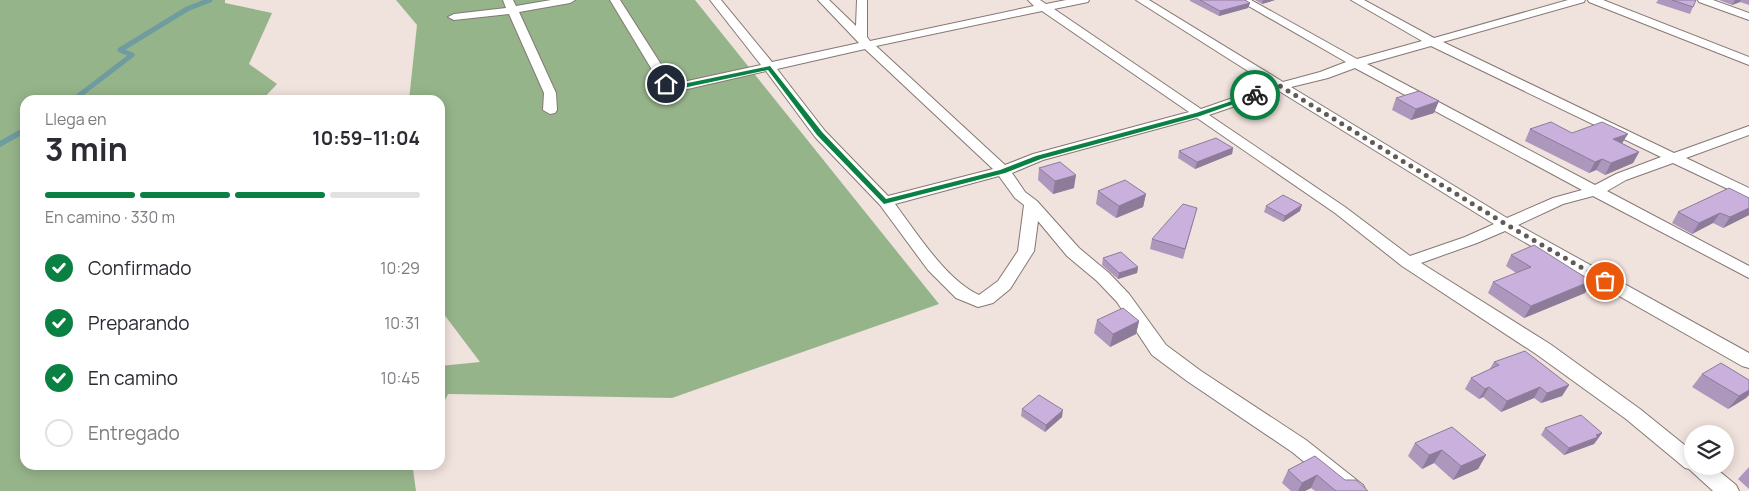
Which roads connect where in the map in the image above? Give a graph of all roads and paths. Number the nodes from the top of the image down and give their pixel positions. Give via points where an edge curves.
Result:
1 (570, 0) edge
2 (616, 0) edge
3 (715, 0) edge
4 (823, 0) edge
5 (862, 0) edge
6 (1084, 0) edge
7 (1141, 0) edge
8 (1243, 0) edge
9 (1356, 0) edge
10 (1580, 0) edge
11 (1593, 0) edge
12 (1703, 0) edge
13 (1039, 4) edge
14 (510, 5) edge
15 (1749, 17) edge
16 (454, 18) dead end
17 (865, 42) junction
18 (1434, 42) junction
19 (1749, 61) edge
20 (1356, 63) junction
21 (770, 67) junction
22 (1280, 86) junction
23 (550, 110) dead end
24 (1198, 114) junction
25 (1749, 130) edge
26 (1672, 158) junction
27 (1003, 171) junction
28 (1595, 191) junction
29 (1749, 194) edge
30 (884, 202) junction
31 (1032, 204) junction
32 (1507, 225) junction
33 (1408, 262) junction
34 (1749, 273) edge
35 (1749, 361) edge
36 (1684, 455) edge
37 (1709, 475) edge
38 (1355, 491) edge
39 (1728, 491) edge

1 - 14 street
2 - 21 street via 666,84 683,86
3 - 21 street
4 - 17 street
5 - 17 street
6 - 13 street
7 - 22 street
8 - 20 street
9 - 18 street
10 - 18 street
11 - 19 street
12 - 15 street
13 - 17 street
13 - 24 street
14 - 16 street
14 - 23 street via 550,93
17 - 21 street
17 - 27 street
18 - 20 street
18 - 26 street
20 - 22 street
20 - 28 street
21 - 30 street via 820,134
22 - 24 street
22 - 32 street
24 - 27 street via 1038,157
24 - 33 street via 1340,210
25 - 26 street
26 - 28 street via 1621,177
26 - 29 street
27 - 30 street
27 - 31 street
28 - 32 street via 1558,201
28 - 34 street
30 - 31 street via 948,282 962,294 978,301 987,299 1004,285 1026,251
31 - 38 street via 1073,252 1123,298 1159,350 1299,446
32 - 33 street
32 - 35 street
33 - 36 street via 1543,349
37 - 39 street

